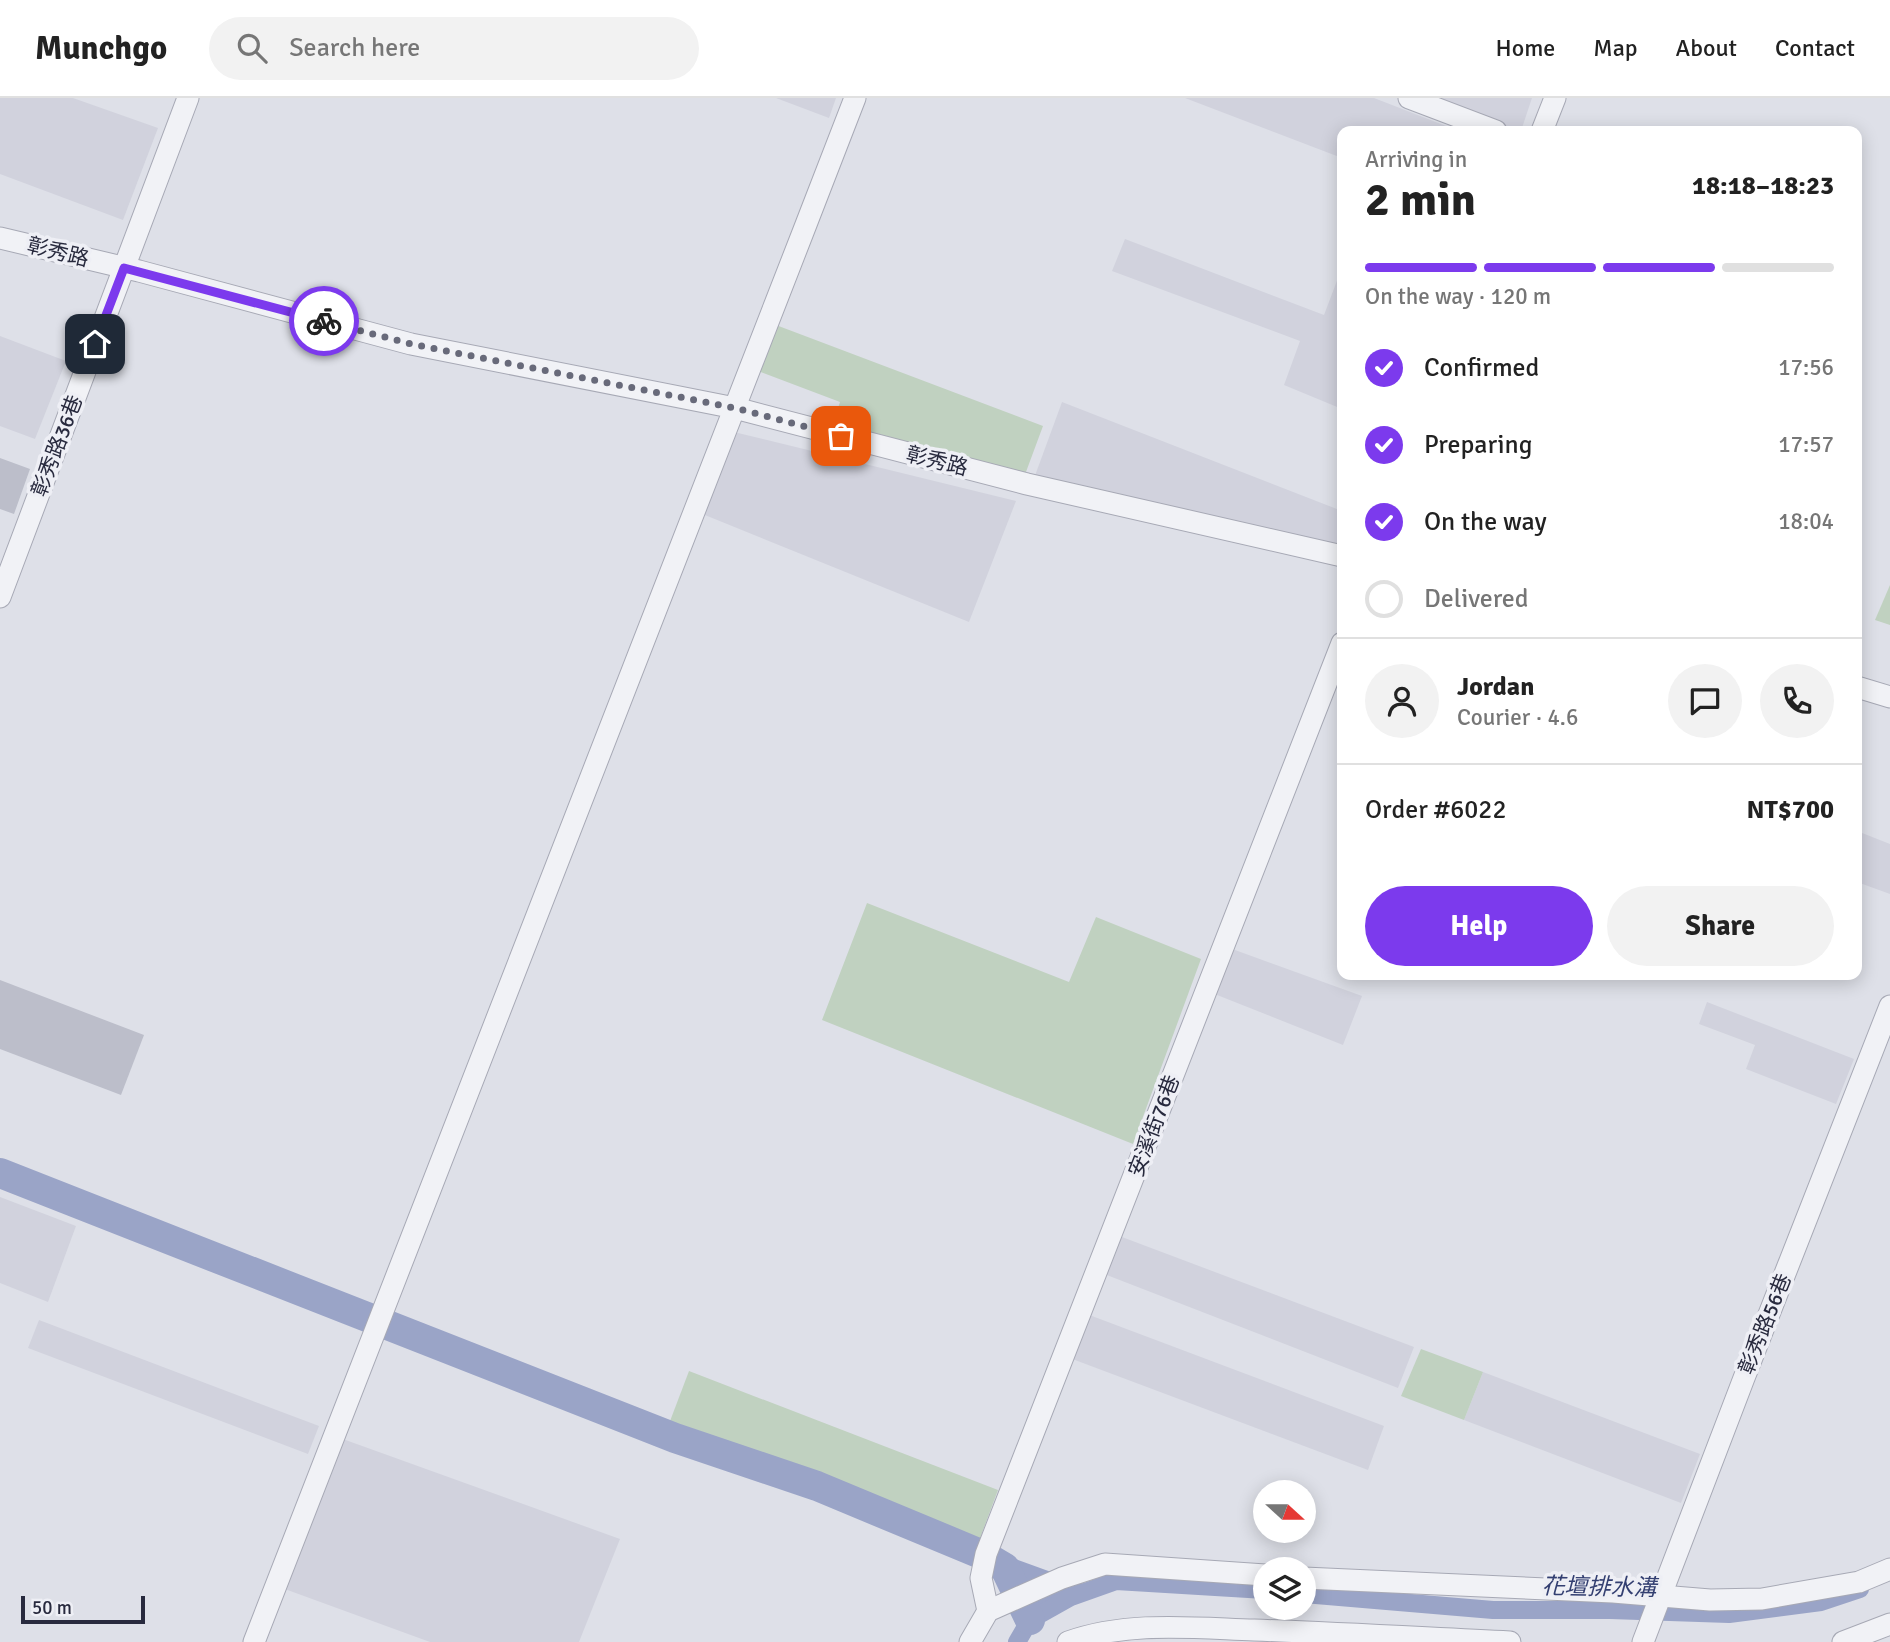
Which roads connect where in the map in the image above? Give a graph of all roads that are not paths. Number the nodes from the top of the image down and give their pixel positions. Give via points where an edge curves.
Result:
1 (188, 98) edge
2 (855, 98) edge
3 (1409, 98) edge
4 (1555, 98) edge
5 (1483, 126) edge
6 (1544, 126) edge
7 (0, 238) edge
8 (124, 268) junction
9 (735, 408) junction
10 (1337, 555) edge
11 (0, 597) edge
12 (1337, 656) edge
13 (1862, 689) edge
14 (1890, 697) edge
15 (1890, 1006) edge
16 (1890, 1569) edge
17 (1253, 1574) edge
18 (1316, 1579) edge
19 (1660, 1596) junction
20 (988, 1611) junction
21 (1890, 1624) edge
22 (254, 1642) edge
23 (970, 1642) edge
24 (1068, 1642) edge
25 (1510, 1642) edge
26 (1643, 1642) edge
27 (1843, 1642) edge

1 - 8 street, 彰秀路36巷
2 - 9 street
3 - 5 street
4 - 6 street
7 - 8 street, 彰秀路
8 - 9 street, 彰秀路 via 411,344
8 - 11 street, 彰秀路36巷
9 - 10 street, 彰秀路 via 1027,484
9 - 22 street
12 - 20 street, 安溪街76巷 via 986,1553 981,1578
13 - 14 street
15 - 19 street, 彰秀路56巷
16 - 19 street via 1859,1582 1762,1599
17 - 20 street via 1105,1564
18 - 19 street
19 - 26 street, 彰秀路56巷
20 - 23 street
21 - 27 street
24 - 25 street via 1152,1627

